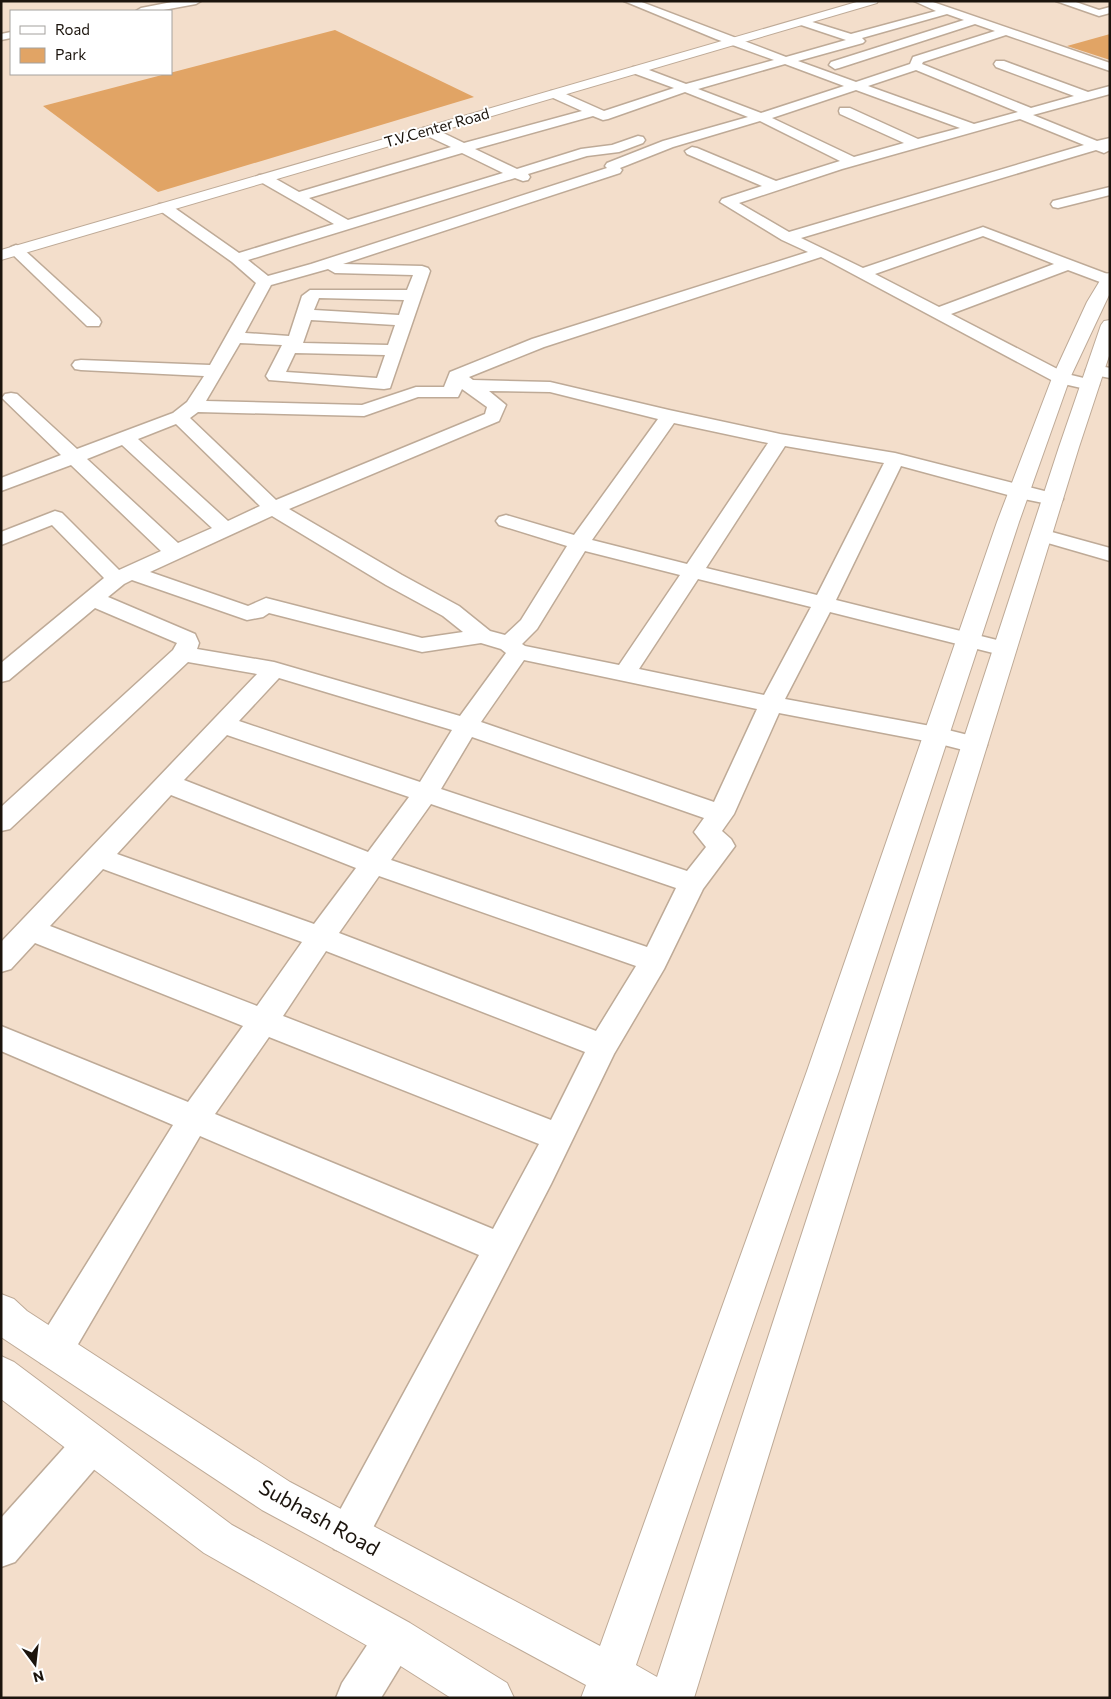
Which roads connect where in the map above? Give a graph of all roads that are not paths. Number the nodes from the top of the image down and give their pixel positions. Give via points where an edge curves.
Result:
1 (196, 1) edge
2 (629, 1) edge
3 (847, 1) edge
4 (873, 1) edge
5 (919, 1) edge
6 (1061, 1) edge
7 (146, 10) edge
8 (1110, 10) edge
9 (947, 11) junction
10 (976, 20) junction
11 (802, 22) junction
12 (1006, 31) junction
13 (854, 39) junction
14 (727, 40) junction
15 (887, 50) junction
16 (911, 59) junction
17 (784, 60) junction
18 (1000, 64) dead end
19 (1110, 66) edge
20 (637, 70) junction
21 (815, 72) junction
22 (856, 86) junction
23 (686, 88) junction
24 (1110, 90) edge
25 (555, 94) junction
26 (1086, 96) junction
27 (845, 112) dead end
28 (1026, 113) junction
29 (599, 114) junction
30 (761, 117) junction
31 (559, 122) junction
32 (619, 122) dead end
33 (974, 128) junction
34 (634, 129) dead end
35 (575, 130) dead end
36 (428, 131) junction
37 (650, 136) junction
38 (590, 137) dead end
39 (498, 138) junction
40 (668, 144) junction
41 (916, 144) junction
42 (514, 146) dead end
43 (1106, 147) edge
44 (463, 148) junction
45 (614, 149) junction
46 (692, 151) dead end
47 (532, 155) dead end
48 (428, 159) junction
49 (853, 162) junction
50 (548, 163) junction
51 (445, 167) dead end
52 (515, 173) junction
53 (376, 174) junction
54 (462, 176) dead end
55 (264, 178) junction
56 (392, 183) dead end
57 (479, 184) junction
58 (340, 185) junction
59 (777, 187) junction
60 (408, 192) dead end
61 (550, 192) junction
62 (356, 194) dead end
63 (1107, 194) edge
64 (298, 198) junction
65 (424, 202) junction
66 (372, 203) dead end
67 (1058, 204) dead end
68 (164, 207) junction
69 (388, 213) junction
70 (346, 225) junction
71 (787, 237) junction
72 (6, 250) edge
73 (822, 252) junction
74 (237, 259) junction
75 (1069, 264) junction
76 (317, 267) junction
77 (863, 273) junction
78 (1109, 279) edge
79 (265, 282) junction
80 (414, 295) junction
81 (938, 313) junction
82 (305, 315) junction
83 (404, 320) junction
84 (94, 322) dead end
85 (1110, 325) edge
86 (233, 338) junction
87 (293, 344) junction
88 (393, 350) junction
89 (81, 365) dead end
90 (216, 371) junction
91 (1098, 376) edge
92 (1061, 378) junction
93 (462, 380) junction
94 (11, 398) dead end
95 (187, 411) junction
96 (669, 416) junction
97 (125, 438) junction
98 (780, 440) junction
99 (73, 458) junction
100 (895, 459) junction
101 (1, 462) edge
102 (10, 481) edge
103 (1019, 492) junction
104 (1053, 499) junction
105 (273, 508) junction
106 (506, 520) dead end
107 (226, 530) junction
108 (1041, 535) junction
109 (1, 539) edge
110 (579, 543) junction
111 (176, 553) junction
112 (1110, 555) edge
113 (693, 572) junction
114 (123, 576) junction
115 (94, 599) junction
116 (823, 605) junction
117 (482, 636) junction
118 (968, 640) junction
119 (513, 648) junction
120 (1005, 649) junction
121 (183, 654) junction
122 (274, 669) junction
123 (1, 675) edge
124 (624, 675) junction
125 (771, 704) junction
126 (221, 724) junction
127 (466, 726) junction
128 (936, 735) junction
129 (975, 745) junction
130 (166, 783) junction
131 (425, 794) junction
132 (721, 814) junction
133 (1, 822) edge
134 (98, 857) junction
135 (372, 864) junction
136 (692, 883) junction
137 (30, 930) junction
138 (320, 937) junction
139 (1, 961) edge
140 (654, 961) junction
141 (263, 1022) junction
142 (1, 1038) edge
143 (603, 1046) junction
144 (194, 1119) junction
145 (558, 1137) junction
146 (500, 1248) junction
147 (1, 1312) edge
148 (54, 1350) junction
149 (1, 1375) edge
150 (92, 1444) junction
151 (348, 1535) junction
152 (1, 1548) edge
153 (395, 1638) junction
154 (607, 1687) edge
155 (357, 1698) edge
156 (492, 1698) edge
157 (653, 1698) edge
158 (672, 1698) edge

1 - 7 street
2 - 14 street
3 - 14 street, T.V.Center Road
4 - 11 street, T.V.Center Road
5 - 9 street
6 - 8 street via 1099,13
9 - 10 street
9 - 13 street
10 - 12 street
10 - 15 street
11 - 13 street
11 - 14 street, T.V.Center Road
12 - 16 street
12 - 19 street
13 - 15 street
13 - 17 street
14 - 17 street
14 - 20 street, T.V.Center Road
14 - 72 street, T.V.Center Road
15 - 16 street
15 - 21 street
16 - 22 street
16 - 28 street
17 - 21 street
17 - 23 street
18 - 26 street
20 - 23 street
20 - 25 street, T.V.Center Road
21 - 22 street
22 - 30 street
22 - 33 street
23 - 29 street
23 - 30 street
24 - 26 street
25 - 29 street
25 - 36 street, T.V.Center Road
26 - 28 street
27 - 41 street
28 - 33 street
28 - 43 street
29 - 31 street
29 - 32 street
30 - 40 street
30 - 49 street
31 - 35 street
31 - 39 street
33 - 41 street
34 - 37 street
36 - 44 street
36 - 55 street, T.V.Center Road
37 - 40 street
37 - 45 street
38 - 45 street
39 - 42 street
39 - 44 street
40 - 61 street via 612,166 615,170
41 - 49 street
43 - 71 street
44 - 48 street
44 - 52 street
45 - 50 street via 586,152
46 - 59 street
47 - 50 street
48 - 51 street
48 - 53 street
49 - 59 street
50 - 52 street
52 - 57 street
52 - 61 street
53 - 56 street
53 - 58 street
54 - 57 street
55 - 64 street
55 - 68 street, T.V.Center Road
57 - 65 street
58 - 62 street
58 - 64 street
59 - 71 street via 727,202
60 - 65 street
61 - 76 street
63 - 67 street
64 - 70 street
65 - 69 street
66 - 69 street
68 - 72 street, T.V.Center Road
68 - 74 street
69 - 70 street
70 - 74 street
71 - 73 street
72 - 84 street
73 - 77 street
73 - 93 street via 538,343
74 - 79 street
75 - 77 street via 983,230
75 - 78 street
75 - 81 street
76 - 79 street
76 - 80 street via 422,271
77 - 81 street
78 - 92 street
79 - 86 street
80 - 82 street via 316,293 310,296
80 - 83 street
81 - 92 street
82 - 83 street
82 - 87 street
83 - 88 street
85 - 91 street
86 - 87 street
86 - 90 street
87 - 88 street
87 - 88 street via 274,376 384,384
89 - 90 street
90 - 95 street
91 - 92 street
91 - 104 street
92 - 103 street
93 - 95 street via 452,393 416,392 364,411
93 - 96 street via 550,387
93 - 105 street via 497,405 493,417
94 - 99 street
95 - 97 street
95 - 105 street
96 - 98 street
96 - 110 street
97 - 99 street
97 - 107 street
98 - 100 street
98 - 113 street
99 - 102 street
99 - 111 street
100 - 103 street
100 - 116 street
101 - 102 street
103 - 104 street
103 - 118 street
104 - 108 street
105 - 107 street
105 - 117 street via 451,610
106 - 110 street
107 - 111 street
108 - 112 street
108 - 120 street
109 - 114 street via 55,517
110 - 113 street
110 - 119 street
111 - 114 street
113 - 116 street
113 - 124 street
114 - 115 street
114 - 117 street via 247,613 266,605 422,645
115 - 121 street via 186,640 188,643
115 - 123 street
116 - 118 street
116 - 125 street
117 - 119 street
118 - 120 street
118 - 128 street
119 - 124 street
119 - 127 street
120 - 129 street
121 - 122 street
121 - 133 street
122 - 126 street
122 - 127 street
124 - 125 street
125 - 128 street
125 - 132 street
126 - 130 street
126 - 131 street
127 - 131 street
127 - 132 street
128 - 129 street
128 - 154 street via 826,1062
129 - 158 street
130 - 134 street
130 - 135 street
131 - 135 street
131 - 136 street
132 - 136 street via 707,832 722,846
134 - 137 street
134 - 138 street
135 - 138 street
135 - 140 street
136 - 140 street
137 - 139 street
137 - 141 street
138 - 141 street
138 - 143 street
140 - 143 street
141 - 144 street
141 - 145 street
142 - 144 street
143 - 145 street
144 - 146 street
144 - 148 street
145 - 146 street
146 - 151 street
147 - 148 street, Subhash Road
148 - 151 street, Subhash Road via 276,1496
149 - 150 street
150 - 152 street
150 - 153 street via 218,1539
151 - 154 street, Subhash Road
153 - 155 street
153 - 156 street
154 - 157 street, Subhash Road

